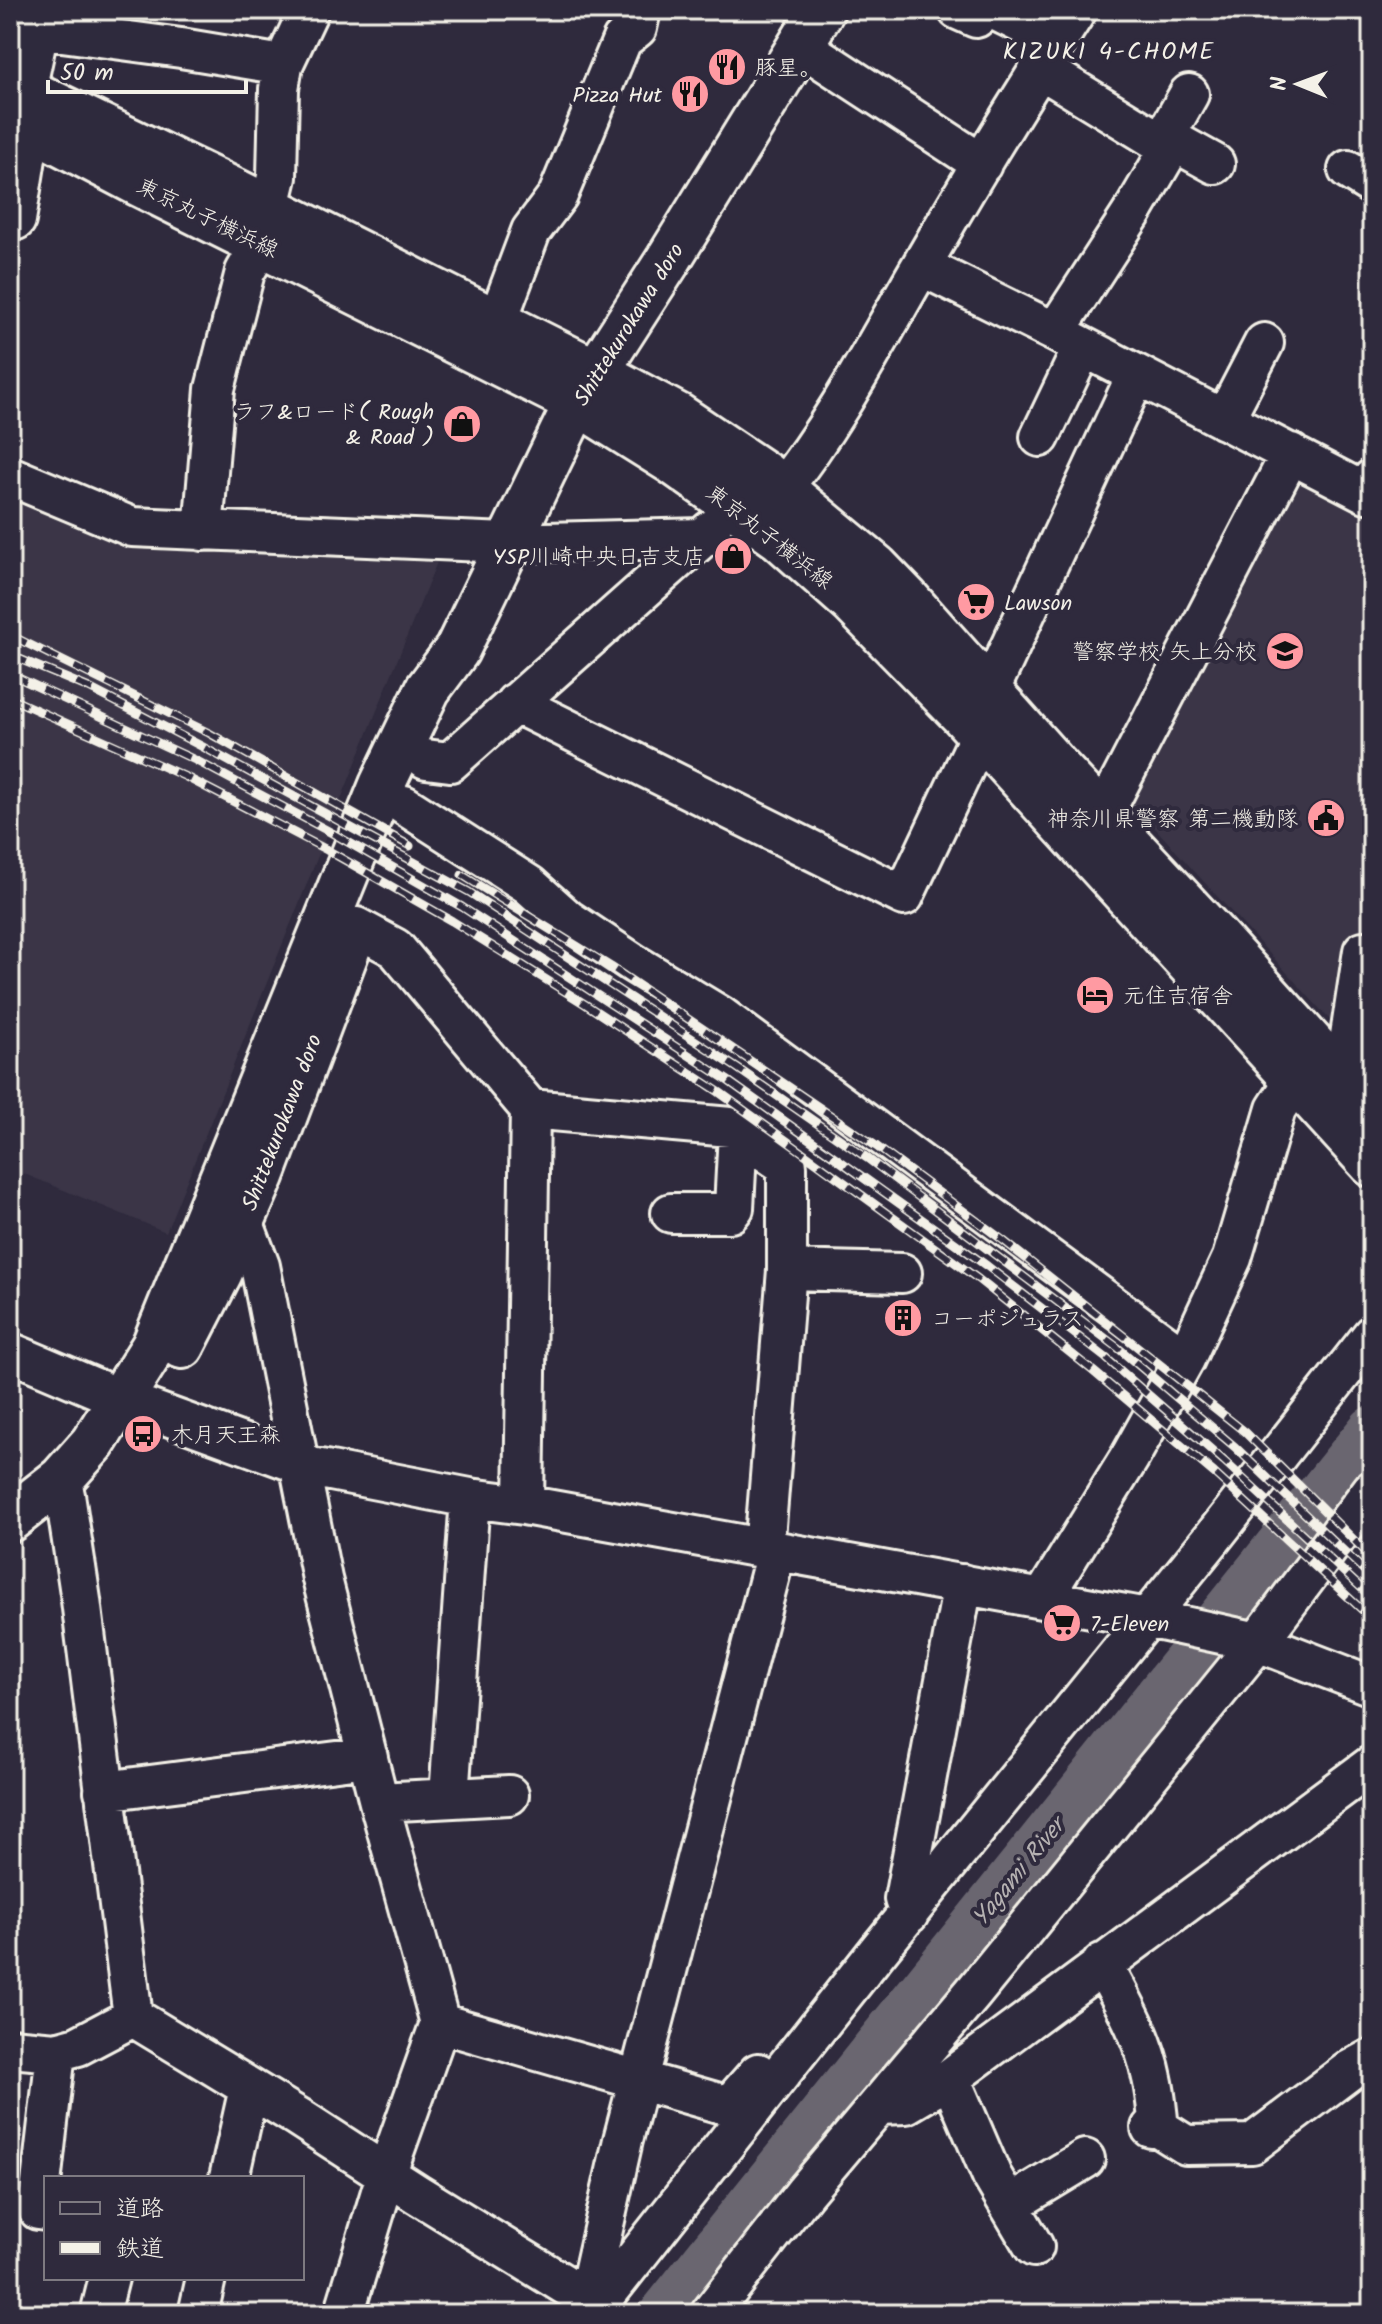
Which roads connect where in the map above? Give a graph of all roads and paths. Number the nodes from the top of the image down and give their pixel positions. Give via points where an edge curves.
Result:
1 (309, 10) edge
2 (641, 10) edge
3 (958, 10) edge
4 (985, 10) edge
5 (994, 10) edge
6 (1077, 10) edge
7 (811, 27) edge
8 (24, 28) edge
9 (1048, 55) junction
10 (283, 65) junction
11 (1189, 94) dead end
12 (21, 105) edge
13 (1166, 145) junction
14 (982, 164) junction
15 (1215, 164) dead end
16 (10, 220) edge
17 (265, 226) junction
18 (921, 266) junction
19 (497, 322) junction
20 (1069, 339) junction
21 (1264, 343) dead end
22 (1136, 376) junction
23 (586, 387) junction
24 (1224, 420) junction
25 (1040, 437) dead end
26 (1291, 453) junction
27 (10, 476) edge
28 (1372, 479) edge
29 (782, 489) junction
30 (734, 504) junction
31 (203, 531) junction
32 (703, 538) junction
33 (507, 543) junction
34 (457, 650) junction
35 (989, 692) junction
36 (515, 703) junction
37 (980, 735) junction
38 (426, 759) junction
39 (404, 805) junction
40 (1103, 815) junction
41 (356, 927) junction
42 (1363, 951) dead end
43 (1295, 1080) junction
44 (1351, 1105) edge
45 (530, 1109) junction
46 (738, 1132) junction
47 (1372, 1164) edge
48 (671, 1213) dead end
49 (243, 1221) junction
50 (787, 1270) junction
51 (902, 1273) dead end
52 (1372, 1335) edge
53 (10, 1352) edge
54 (1185, 1359) junction
55 (131, 1402) junction
56 (298, 1463) junction
57 (1372, 1490) edge
58 (65, 1495) junction
59 (470, 1498) junction
60 (524, 1505) junction
61 (10, 1519) edge
62 (10, 1539) edge
63 (770, 1551) junction
64 (963, 1584) junction
65 (1043, 1598) junction
66 (1155, 1620) junction
67 (1250, 1641) junction
68 (1372, 1686) edge
69 (368, 1757) junction
70 (1372, 1765) edge
71 (104, 1791) junction
72 (509, 1795) dead end
73 (449, 1797) junction
74 (379, 1802) junction
75 (906, 1906) junction
76 (1102, 1963) junction
77 (133, 2017) junction
78 (440, 2023) junction
79 (10, 2048) edge
80 (56, 2052) junction
81 (1372, 2058) edge
82 (950, 2078) junction
83 (639, 2081) junction
84 (249, 2088) junction
85 (879, 2105) junction
86 (1085, 2159) dead end
87 (387, 2172) junction
88 (229, 2176) edge
89 (1009, 2205) junction
90 (44, 2211) edge
91 (1034, 2247) dead end
92 (108, 2280) edge
93 (206, 2280) edge
94 (599, 2308) edge
95 (100, 2314) edge
96 (198, 2314) edge
97 (344, 2314) edge
98 (710, 2314) edge

1 - 10 street
2 - 19 street via 637,28 622,40 558,195 531,231
3 - 4 street via 976,18
5 - 9 street
6 - 9 street
7 - 14 street
7 - 23 main road, Shittekurokawa doro
8 - 10 street
8 - 12 street
9 - 13 street
9 - 14 street
10 - 17 street via 277,177
11 - 13 street
12 - 16 street via 27,152 16,220
12 - 17 main road, 東京丸子横浜線
13 - 15 street via 1177,143
13 - 20 street
14 - 18 street
17 - 19 main road, 東京丸子横浜線
17 - 23 main road, 東京丸子横浜線
17 - 31 street via 245,272 215,389
18 - 20 street
18 - 29 street via 860,374
19 - 23 main road, 東京丸子横浜線
20 - 22 street
20 - 25 street
21 - 24 street
22 - 24 street
22 - 35 street
23 - 29 main road, 東京丸子横浜線 via 707,434
23 - 30 main road, 東京丸子横浜線 via 673,462
23 - 33 main road, Shittekurokawa doro
24 - 26 street
26 - 28 street via 1366,493
26 - 40 street
27 - 31 street via 132,527
29 - 35 main road, 東京丸子横浜線 via 876,567
30 - 32 street
30 - 37 main road, 東京丸子横浜線 via 823,576
31 - 33 street
32 - 33 street
32 - 36 street
33 - 34 main road, Shittekurokawa doro
34 - 38 main road, Shittekurokawa doro
34 - 55 main road, Shittekurokawa doro via 428,689 382,785
35 - 40 main road, 東京丸子横浜線
36 - 37 street via 904,896
36 - 38 street via 450,762
37 - 43 main road, 東京丸子横浜線
38 - 39 main road, Shittekurokawa doro
39 - 41 main road, Shittekurokawa doro
39 - 54 street via 529,885 607,946 719,1015
40 - 44 main road, 東京丸子横浜線 via 1214,935
41 - 45 street via 395,948
41 - 49 main road, Shittekurokawa doro
42 - 44 street
43 - 44 main road, 東京丸子横浜線
43 - 54 street via 1276,1109 1232,1258
44 - 47 main road, 東京丸子横浜線
45 - 46 street via 730,1127
45 - 60 street
46 - 48 street via 730,1213
46 - 50 street via 787,1166
49 - 55 main road, Shittekurokawa doro via 178,1355
49 - 56 street via 260,1266
50 - 51 street
50 - 63 street
52 - 66 street
53 - 55 street
54 - 65 street
55 - 56 street
55 - 58 main road, Shittekurokawa doro via 108,1450
55 - 61 main road, Shittekurokawa doro via 61,1479
56 - 59 street
56 - 69 street
57 - 67 street
58 - 62 main road, Shittekurokawa doro
58 - 71 street
59 - 60 street
59 - 73 street
60 - 63 street
63 - 64 street
63 - 83 street
64 - 65 street
64 - 75 street
65 - 66 street
66 - 67 street
66 - 75 street
67 - 68 street
67 - 85 street
69 - 71 street
69 - 74 street
70 - 76 street
71 - 77 street
72 - 73 street
73 - 74 street
74 - 78 street
75 - 83 street via 729,2106
75 - 94 street
76 - 81 street via 1145,2050 1153,2078 1155,2128 1186,2145 1252,2144
76 - 82 street
77 - 80 street
77 - 84 street
78 - 83 street
78 - 87 street
79 - 80 street
80 - 90 street via 38,2210
82 - 85 street via 906,2104
82 - 89 street
83 - 94 street via 604,2219
84 - 87 street
84 - 88 street
85 - 98 street
86 - 89 street
87 - 94 street
87 - 97 street
89 - 91 street
92 - 95 street
93 - 96 street

